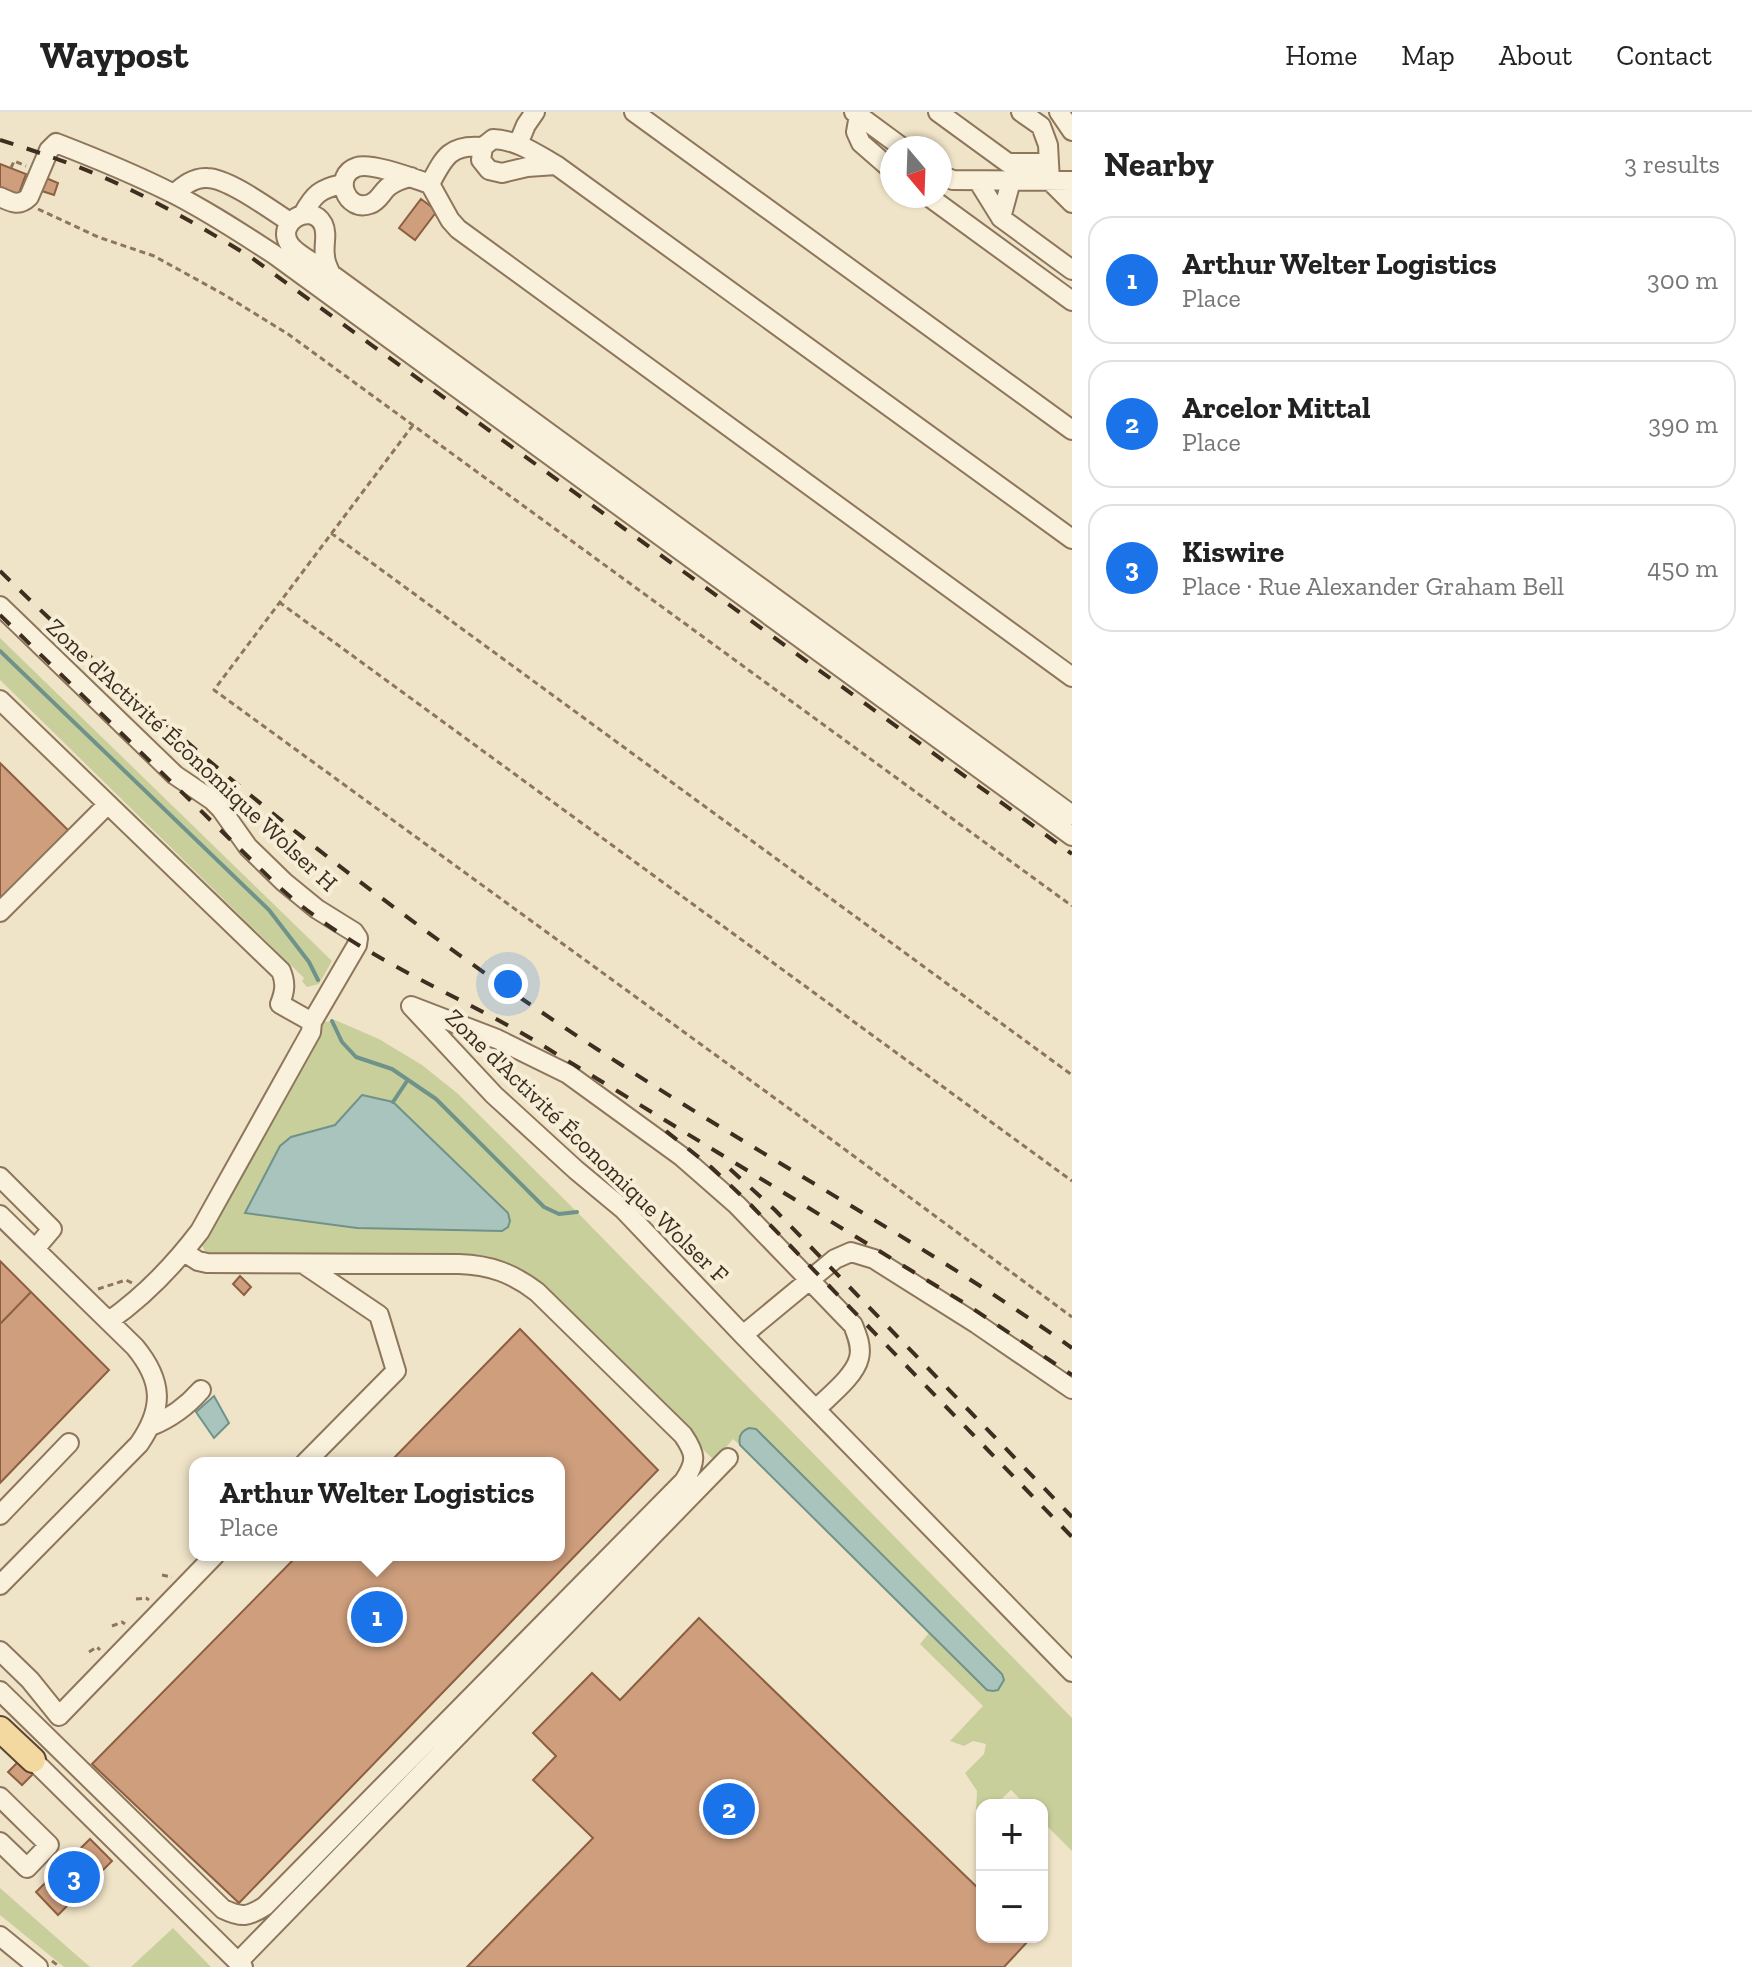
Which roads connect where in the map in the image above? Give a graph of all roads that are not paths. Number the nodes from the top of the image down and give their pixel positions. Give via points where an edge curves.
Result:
1 (535, 112) edge
2 (634, 112) edge
3 (938, 112) edge
4 (1021, 112) edge
5 (1059, 112) edge
6 (856, 114) edge
7 (1072, 131) edge
8 (886, 136) edge
9 (518, 144) junction
10 (483, 147) junction
11 (880, 160) edge
12 (556, 165) junction
13 (1049, 172) junction
14 (411, 177) junction
15 (952, 180) edge
16 (978, 181) junction
17 (1011, 181) junction
18 (1072, 181) edge
19 (342, 184) junction
20 (430, 184) junction
21 (174, 194) junction
22 (0, 197) edge
23 (1072, 203) edge
24 (944, 208) edge
25 (297, 218) junction
26 (1001, 218) junction
27 (1072, 270) edge
28 (331, 274) junction
29 (1072, 301) edge
30 (1072, 430) edge
31 (1072, 539) edge
32 (0, 606) edge
33 (1072, 677) edge
34 (0, 700) edge
35 (108, 804) junction
36 (1072, 815) edge
37 (1072, 836) edge
38 (0, 912) edge
39 (314, 1019) junction
40 (0, 1177) edge
41 (0, 1215) edge
42 (35, 1249) junction
43 (184, 1252) junction
44 (305, 1265) junction
45 (809, 1279) junction
46 (109, 1321) junction
47 (743, 1335) junction
48 (1072, 1389) edge
49 (201, 1390) dead end
50 (816, 1409) junction
51 (151, 1426) junction
52 (69, 1443) dead end
53 (311, 1457) edge
54 (728, 1458) dead end
55 (0, 1515) edge
56 (209, 1561) edge
57 (0, 1585) edge
58 (0, 1651) edge
59 (1072, 1672) edge
60 (0, 1691) edge
61 (0, 1729) edge
62 (33, 1760) joint
63 (0, 1797) edge
64 (0, 1842) edge
65 (0, 1936) edge
66 (240, 1965) edge
67 (38, 1967) edge

1 - 9 lane
2 - 30 lane
3 - 13 lane via 1008,163
4 - 13 lane via 1041,126
5 - 7 lane
6 - 8 lane
6 - 11 lane via 861,143
9 - 10 lane via 493,139
9 - 12 lane
10 - 12 lane via 481,160 489,170
10 - 20 lane via 466,145 451,152
12 - 31 lane
13 - 17 lane
13 - 18 lane
13 - 23 lane
14 - 19 lane via 358,166 347,172
14 - 19 lane via 398,180 368,205 355,205
14 - 20 lane
15 - 16 lane
16 - 17 lane
16 - 26 lane
17 - 26 lane
19 - 25 lane via 326,187
20 - 33 lane via 450,220 481,247
21 - 22 lane via 56,143 23,203
21 - 25 lane via 205,177 221,180
21 - 37 lane via 275,255
24 - 29 lane
25 - 28 lane via 286,235 292,247
25 - 28 lane via 311,215 324,225
26 - 27 lane
28 - 36 lane
32 - 39 lane, Zone d'Activité Économique Wolser H via 175,775 212,800 284,882 354,932 357,945
34 - 35 lane
35 - 38 lane
35 - 39 lane via 281,971 285,988 280,1004
39 - 43 lane, Zone d'Activité Économique Wolser H via 232,1175
40 - 42 lane via 52,1229
41 - 42 lane
42 - 46 lane
43 - 44 lane via 207,1263
43 - 46 lane, Zone d'Activité Économique Wolser H
44 - 53 lane via 379,1315 396,1371
44 - 60 lane via 480,1265 520,1279 683,1435 693,1449 693,1466 684,1481 252,1914 237,1916 223,1909
45 - 47 lane
45 - 47 lane, Zone d'Activité Économique Wolser F via 681,1156 568,1074 411,1006 494,1095 623,1209
45 - 48 lane via 851,1252 874,1259
45 - 50 lane, Zone d'Activité Économique Wolser F via 853,1325 859,1340 859,1358 848,1378
46 - 51 lane via 149,1364 157,1405
47 - 50 lane, Zone d'Activité Économique Wolser F
49 - 51 lane via 190,1403
50 - 59 lane, Zone d'Activité Économique Wolser F
51 - 57 lane
52 - 55 lane
54 - 66 lane
56 - 58 lane via 59,1716
61 - 62 main road
62 - 66 lane
63 - 64 lane via 49,1845 27,1868
65 - 67 lane

